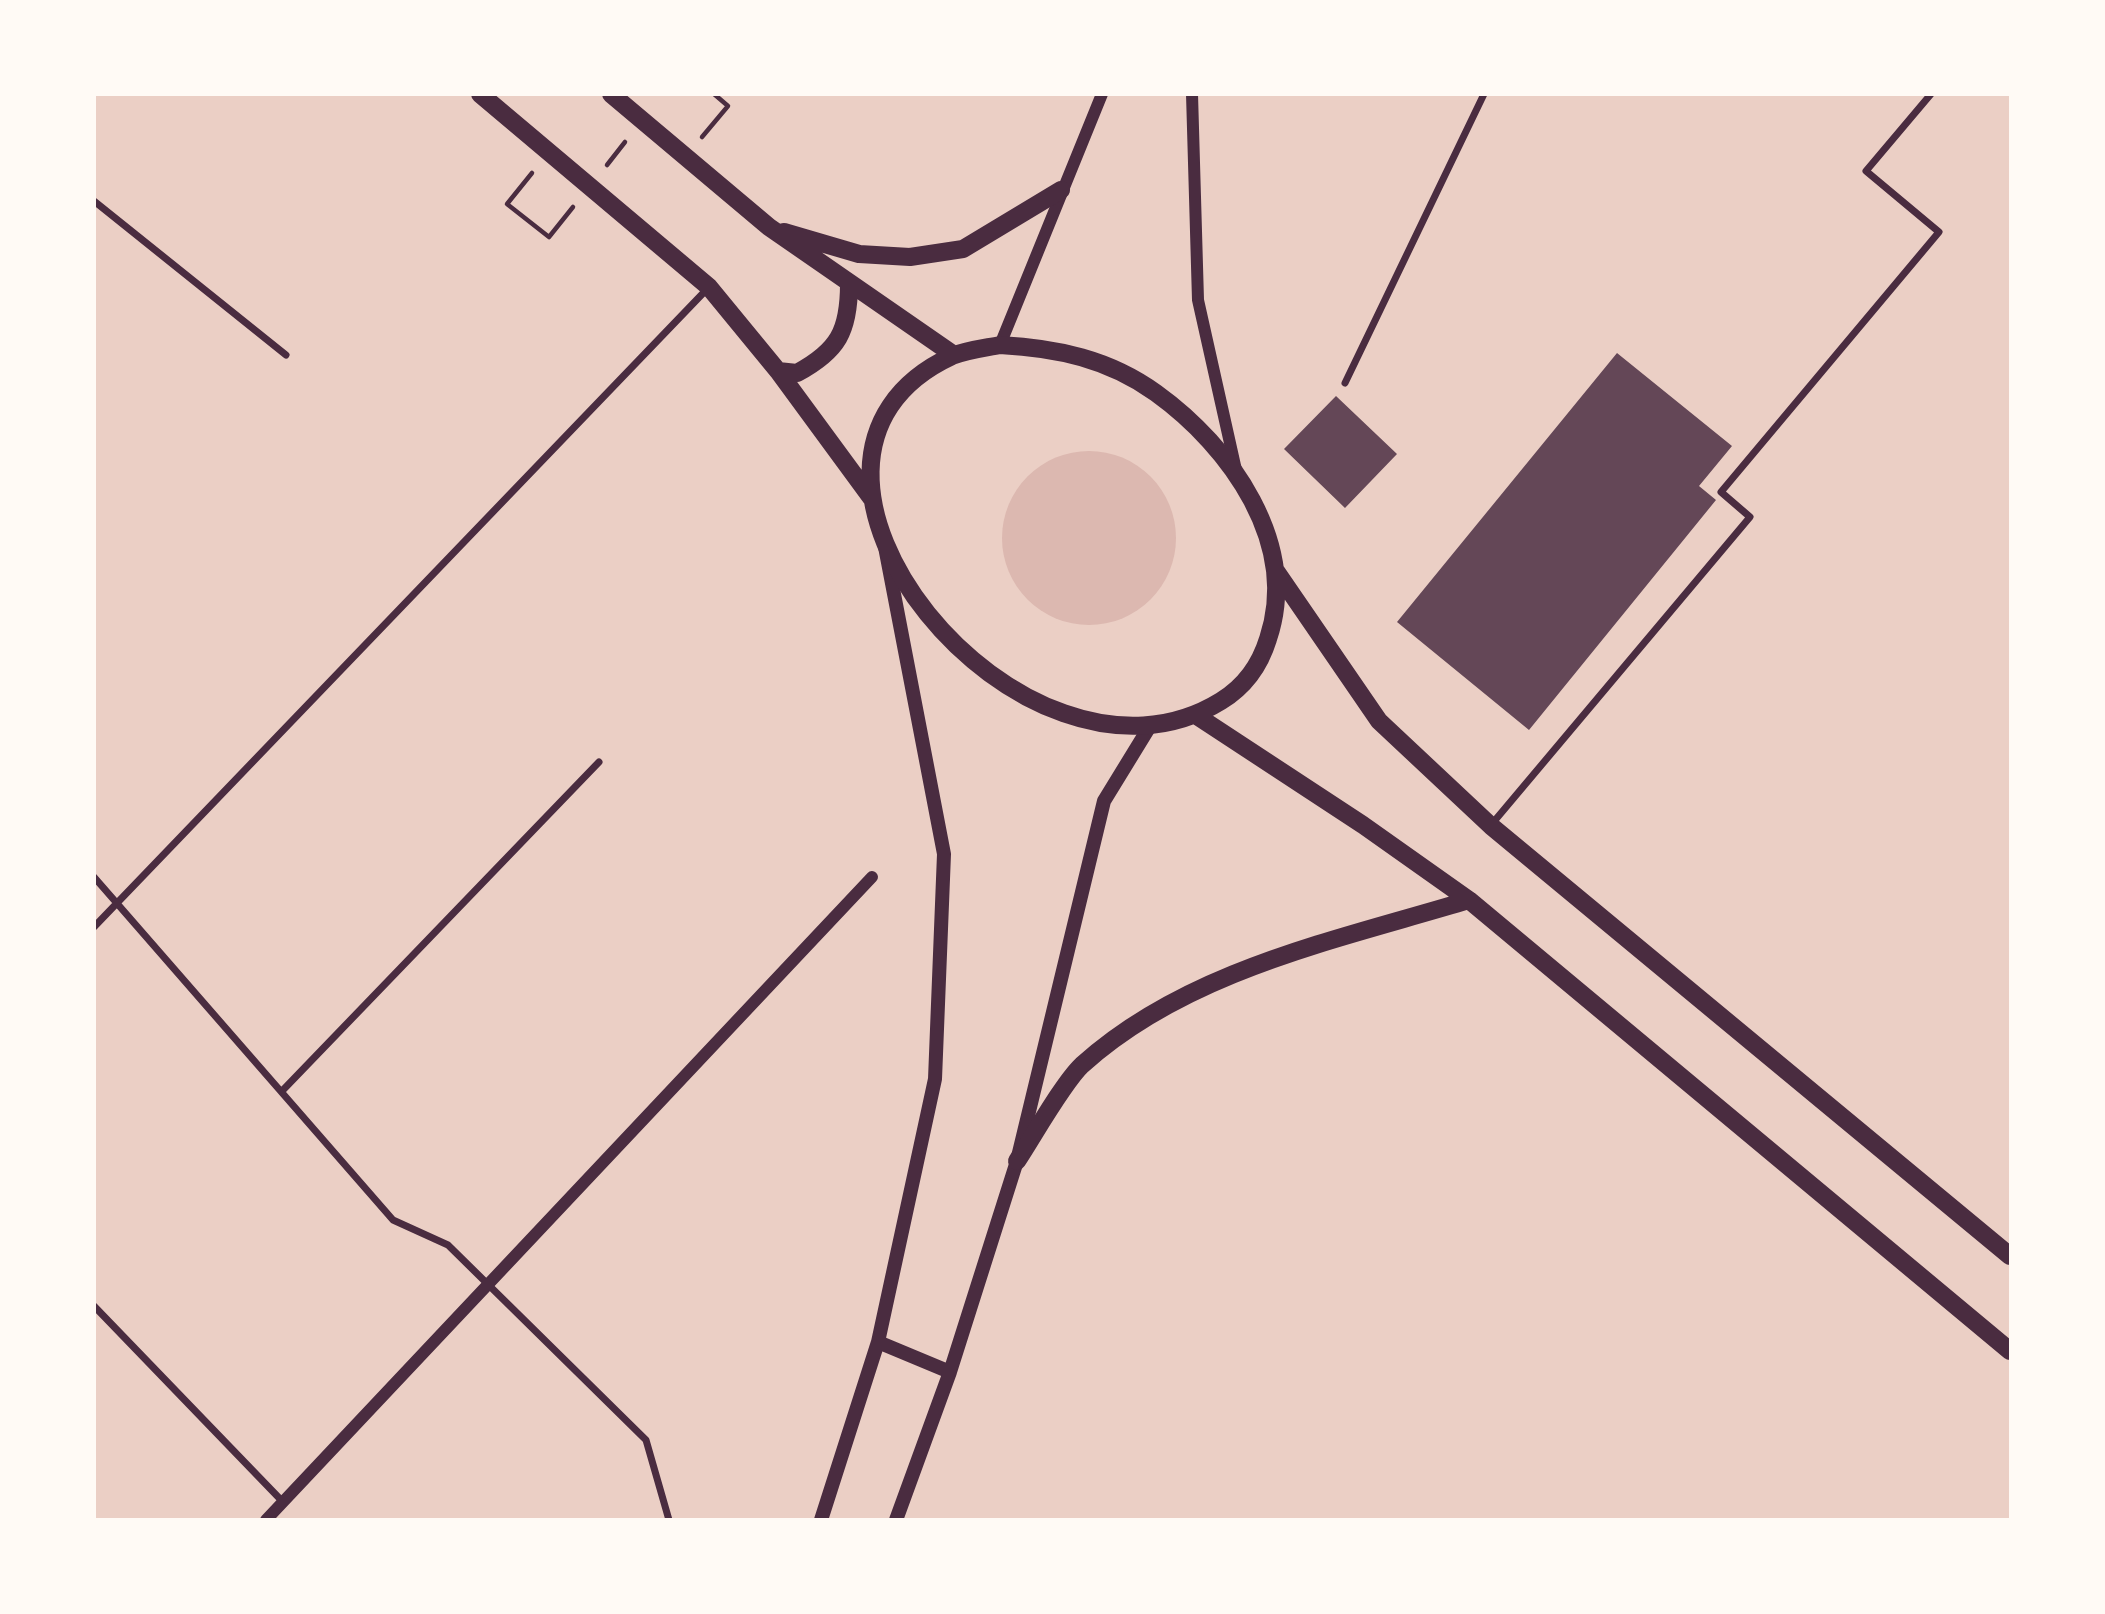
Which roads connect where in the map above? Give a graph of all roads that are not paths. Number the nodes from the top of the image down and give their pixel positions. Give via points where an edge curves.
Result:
1 (480, 94) edge
2 (611, 94) edge
3 (1102, 94) edge
4 (1192, 94) edge
5 (1484, 94) edge
6 (1931, 94) edge
7 (1061, 190) junction
8 (94, 201) edge
9 (769, 227) junction
10 (849, 284) junction
11 (709, 287) junction
12 (1000, 345) junction
13 (286, 355) dead end
14 (954, 355) junction
15 (778, 372) junction
16 (1345, 383) dead end
17 (1237, 474) junction
18 (872, 499) junction
19 (885, 546) junction
20 (1276, 571) junction
21 (1197, 716) junction
22 (1150, 726) junction
23 (600, 762) dead end
24 (1491, 826) junction
25 (94, 877) edge
26 (872, 877) dead end
27 (1469, 900) junction
28 (117, 903) junction
29 (94, 927) edge
30 (283, 1090) junction
31 (1017, 1161) junction
32 (2011, 1256) edge
33 (488, 1286) junction
34 (94, 1306) edge
35 (878, 1342) junction
36 (2011, 1351) edge
37 (950, 1372) junction
38 (283, 1502) junction
39 (266, 1520) edge
40 (669, 1520) edge
41 (821, 1520) edge
42 (896, 1520) edge

1 - 11 main road
2 - 9 main road
3 - 7 street
4 - 17 street via 1198,300
5 - 16 street
6 - 24 street via 1866,171 1939,232 1721,492 1750,517
7 - 9 main road via 963,249 910,257 859,254
7 - 12 street
8 - 13 street
9 - 10 main road
10 - 14 main road
10 - 15 main road via 849,310 833,349 797,373
11 - 15 main road
11 - 28 street
12 - 14 main road
12 - 17 main road via 1050,348 1103,364 1144,386 1200,428
14 - 18 main road via 916,377 888,410 874,451
15 - 18 main road
17 - 20 main road via 1264,524
18 - 19 main road
19 - 22 main road via 912,596 949,641 995,678 1046,706 1100,723
19 - 35 main road via 944,854 935,1079
20 - 21 main road via 1275,618 1262,660 1234,693
20 - 24 main road via 1379,721
21 - 22 main road
21 - 27 main road
22 - 31 main road via 1104,801
23 - 30 street
24 - 32 main road
25 - 28 street
26 - 33 street
27 - 31 main road via 1286,956 1164,1005 1080,1066
27 - 36 main road
28 - 29 street
28 - 30 street
30 - 33 street via 393,1220 448,1245
31 - 37 main road
33 - 38 street
33 - 40 street via 646,1440
34 - 38 street
35 - 37 main road
35 - 41 main road
37 - 42 main road
38 - 39 street

